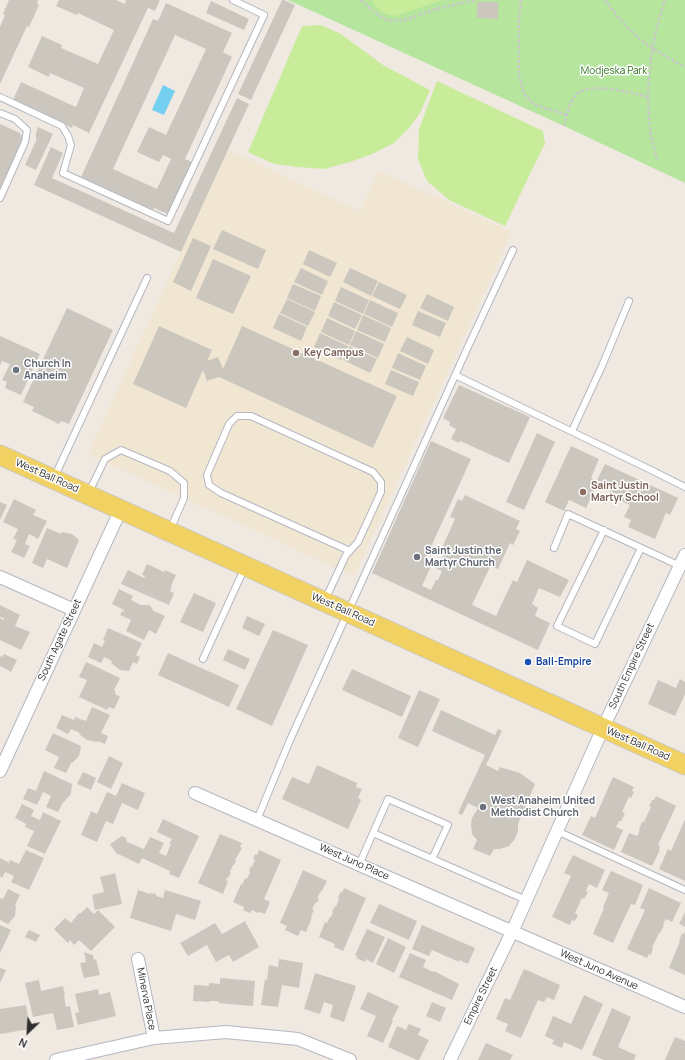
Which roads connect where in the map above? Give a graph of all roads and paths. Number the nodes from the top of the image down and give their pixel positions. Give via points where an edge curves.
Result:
1 (233, 0) edge
2 (361, 0) edge
3 (475, 0) edge
4 (521, 0) edge
5 (605, 0) edge
6 (665, 0) edge
7 (653, 48) junction
8 (685, 67) edge
9 (0, 97) edge
10 (648, 97) junction
11 (0, 114) edge
12 (567, 115) junction
13 (564, 126) dead end
14 (657, 159) dead end
15 (0, 198) edge
16 (513, 250) dead end
17 (147, 278) dead end
18 (629, 301) dead end
19 (455, 375) junction
20 (572, 431) junction
21 (0, 455) edge
22 (54, 479) junction
23 (685, 488) edge
24 (88, 494) junction
25 (121, 510) junction
26 (604, 530) junction
27 (169, 531) junction
28 (554, 548) dead end
29 (641, 548) junction
30 (350, 551) junction
31 (682, 560) edge
32 (245, 566) junction
33 (0, 577) edge
34 (324, 601) junction
35 (74, 610) junction
36 (348, 612) junction
37 (203, 660) dead end
38 (603, 728) junction
39 (685, 765) edge
40 (0, 771) edge
41 (195, 793) dead end
42 (257, 820) junction
43 (557, 831) junction
44 (373, 833) junction
45 (432, 858) junction
46 (359, 865) junction
47 (685, 890) edge
48 (526, 900) junction
49 (512, 932) junction
50 (138, 959) dead end
51 (685, 1007) edge
52 (154, 1038) junction
53 (56, 1060) edge
54 (350, 1060) edge
55 (450, 1060) edge

1 - 9 lane via 264,15 168,221 63,173 70,145 62,126
2 - 3 path via 383,18 397,21
4 - 12 path via 519,75 523,90 536,105
5 - 7 path via 621,20
6 - 7 path
7 - 8 path
7 - 10 path
10 - 12 path via 631,92 590,88 579,92 573,99
10 - 14 path via 650,130
11 - 15 lane via 15,119 27,130 25,142
12 - 13 path
16 - 19 lane
17 - 22 lane
18 - 20 lane
19 - 20 lane
19 - 36 lane
20 - 23 lane
21 - 22 main road, West Ball Road
22 - 24 main road, West Ball Road
24 - 25 main road, West Ball Road
24 - 27 lane via 105,459 121,450 170,471 184,483 184,498
25 - 27 main road, West Ball Road
25 - 35 street, South Agate Street
26 - 28 lane via 568,514
26 - 29 lane
26 - 29 lane via 557,626 595,644
27 - 32 main road, West Ball Road
29 - 31 lane
30 - 30 lane via 358,542 381,492 381,482 373,472 251,416 237,416 229,424 208,475 209,485 221,493
30 - 34 lane
31 - 38 street, South Empire Street
32 - 34 main road, West Ball Road
32 - 37 lane
33 - 35 street
34 - 36 main road, West Ball Road
35 - 40 street, South Agate Street
36 - 38 main road, West Ball Road
36 - 42 lane
38 - 39 main road, West Ball Road
38 - 43 street, South Empire Street
41 - 42 street, West Juno Place
42 - 46 street, West Juno Place
43 - 47 lane
43 - 48 street, South Empire Street
44 - 45 lane
44 - 45 lane via 388,799 448,825
44 - 46 lane
45 - 48 lane
46 - 49 street, West Juno Place
48 - 49 street, South Empire Street
49 - 51 street, West Juno Avenue
49 - 55 street, Empire Street
50 - 52 street, Minerva Place
52 - 53 street
52 - 54 street via 226,1032 298,1039

